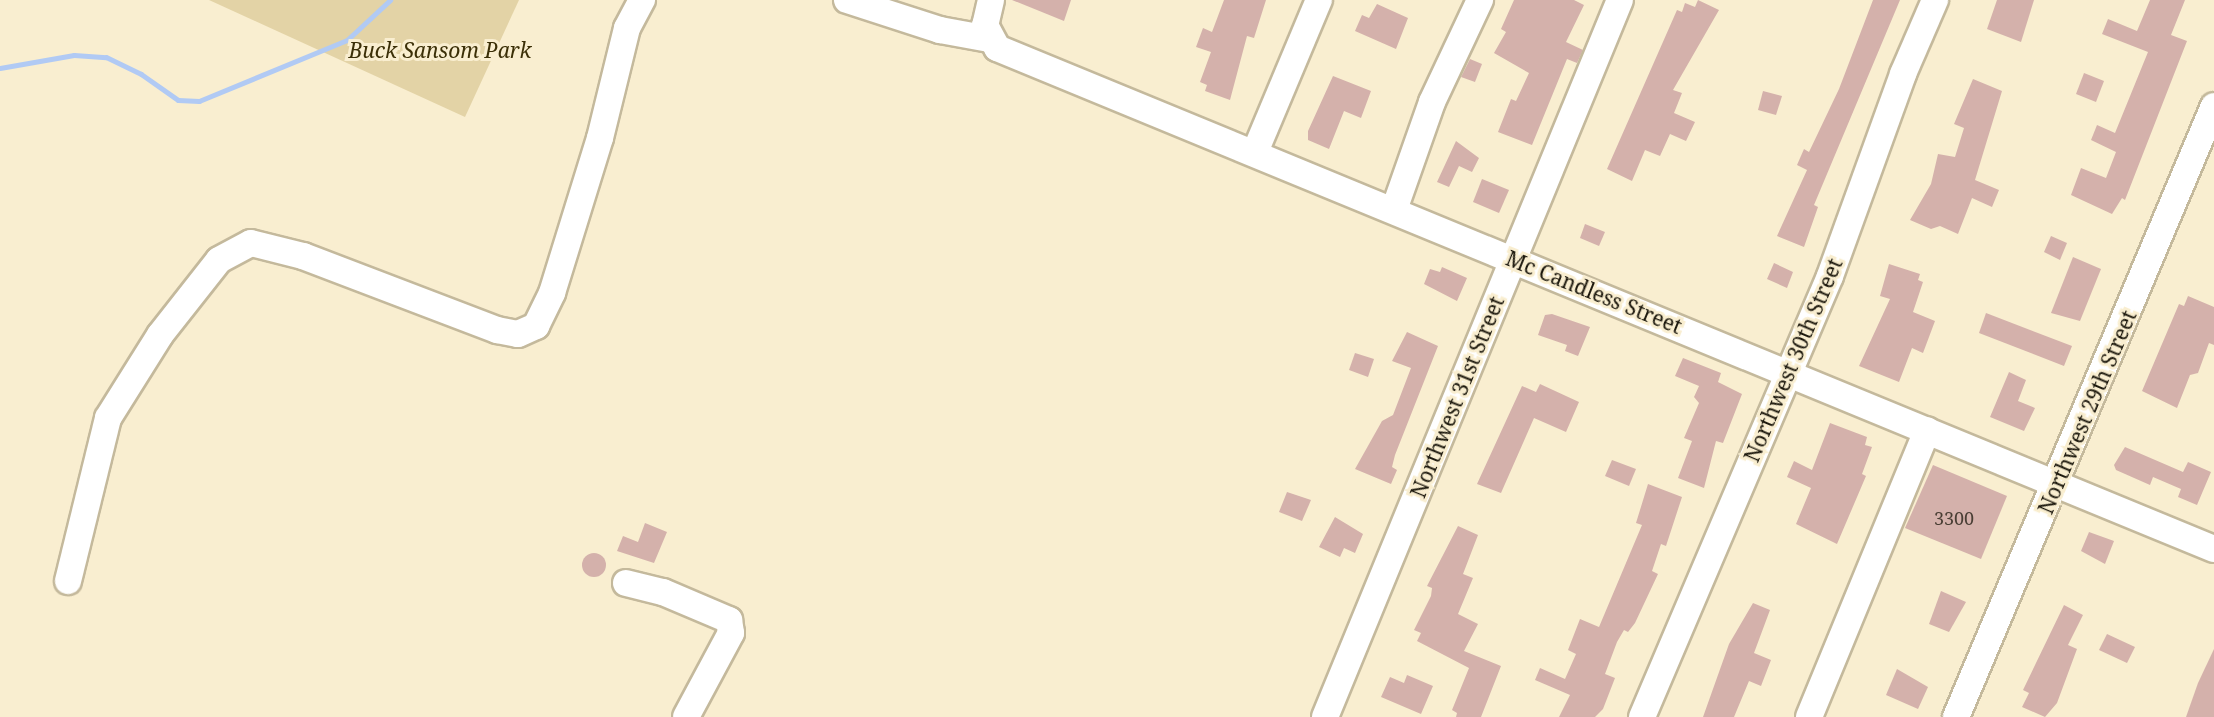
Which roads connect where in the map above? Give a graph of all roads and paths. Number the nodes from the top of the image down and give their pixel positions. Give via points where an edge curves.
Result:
1 (642, 0) edge
2 (846, 0) edge
3 (1319, 0) edge
4 (1480, 0) edge
5 (1620, 0) edge
6 (1935, 0) edge
7 (989, 21) edge
8 (2214, 106) edge
9 (1255, 152) junction
10 (1394, 210) junction
11 (1513, 259) junction
12 (1789, 373) junction
13 (1927, 430) junction
14 (2056, 483) junction
15 (2214, 549) edge
16 (68, 581) dead end
17 (626, 583) dead end
18 (686, 717) edge
19 (1325, 717) edge
20 (1642, 717) edge
21 (1809, 717) edge
22 (1956, 717) edge

1 - 16 street via 627,28 600,138 552,293 536,326 518,334 497,330 303,256 251,243 219,260 160,335 108,418
2 - 7 street via 940,30
3 - 9 street
4 - 10 street via 1432,102
5 - 11 street, Northwest 31st Street
6 - 12 street, Northwest 30th Street
7 - 9 street, Mc Candless Street via 997,48
8 - 14 street, Northwest 29th Street
9 - 10 street, Mc Candless Street
10 - 11 street, Mc Candless Street
11 - 12 street, Mc Candless Street
11 - 19 street, Northwest 31st Street
12 - 13 street, Mc Candless Street
12 - 20 street, Northwest 30th Street
13 - 14 street, Mc Candless Street
13 - 21 street
14 - 15 street, Mc Candless Street
14 - 22 street, Northwest 29th Street
17 - 18 street via 663,592 729,620 732,633

